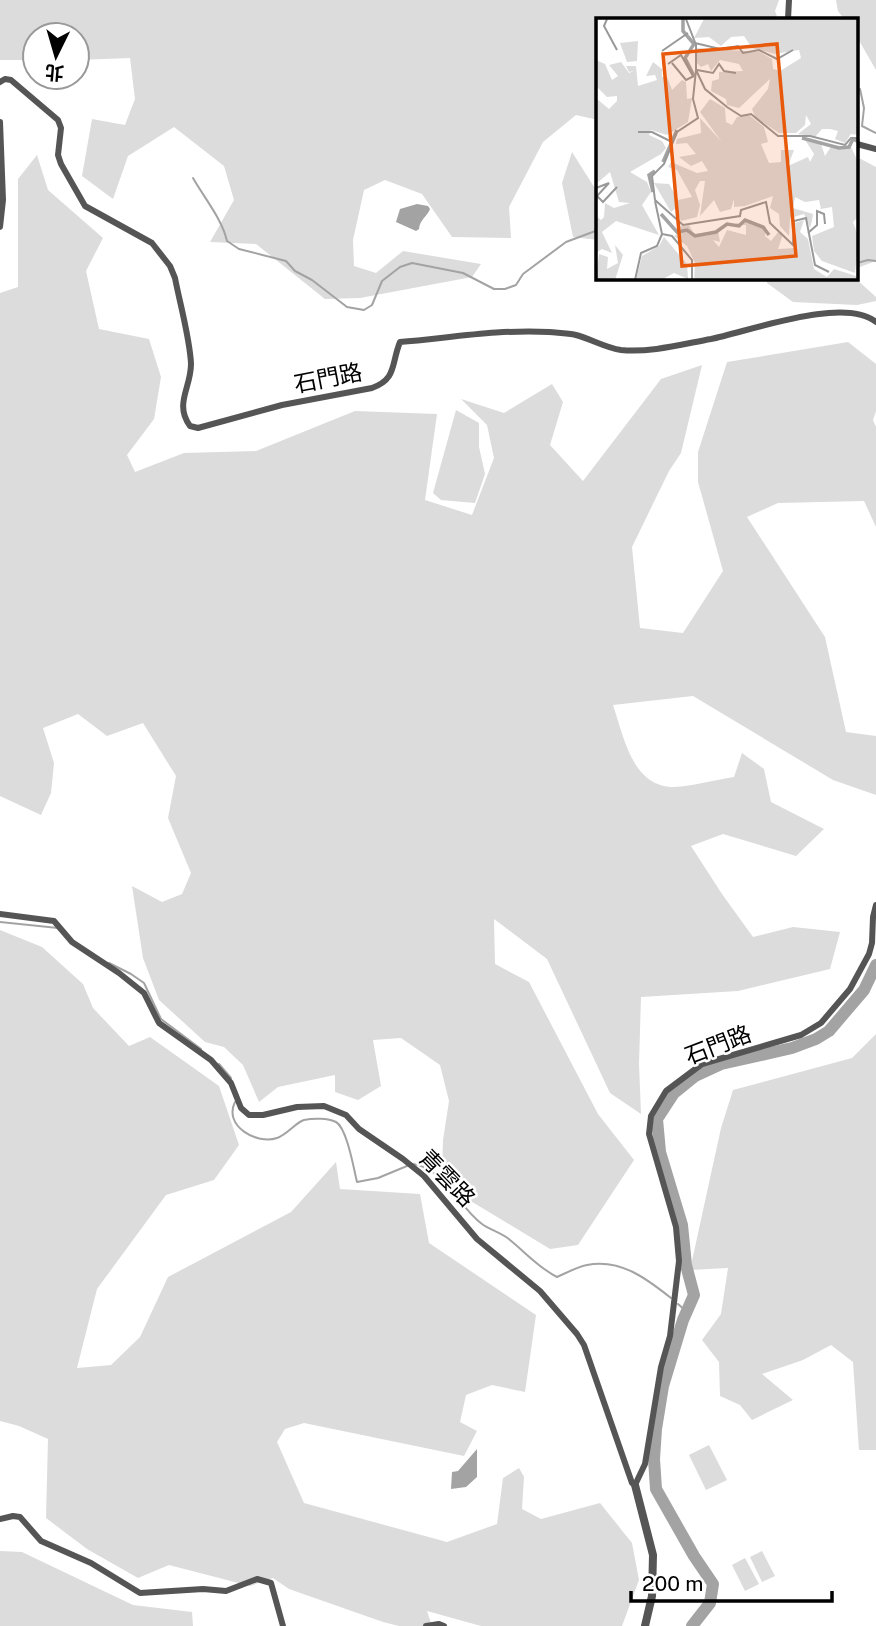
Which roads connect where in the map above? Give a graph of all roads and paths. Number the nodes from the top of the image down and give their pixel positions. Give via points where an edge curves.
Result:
1 (789, 0) edge
2 (788, 18) edge
3 (0, 82) edge
4 (0, 122) edge
5 (858, 144) edge
6 (876, 149) edge
7 (0, 227) edge
8 (876, 322) edge
9 (876, 905) edge
10 (0, 914) edge
11 (635, 1485) junction
12 (0, 1519) edge
13 (283, 1626) edge
14 (426, 1626) edge
15 (444, 1626) edge
16 (645, 1626) edge

1 - 2 street
3 - 8 street, 石門路 via 11,80 58,120 58,155 85,206 152,243 170,266 191,362 182,412 190,426 198,428 385,383 391,377 400,342 547,332 575,335 620,350 645,350 840,311
4 - 7 street
5 - 6 street
9 - 11 street, 石門路 via 869,954 850,989 821,1023 801,1035 702,1065 666,1091 650,1116 649,1134 676,1227 679,1261 670,1336 645,1464
10 - 11 street, 青雲路 via 54,921 72,942 136,986 159,1023 211,1060 249,1115 324,1106 346,1115 424,1177 477,1239 540,1291 577,1334
11 - 16 street, 青雲路 via 653,1555 652,1596
12 - 13 street via 20,1517 41,1541 91,1563 140,1593 226,1591 250,1581 267,1581
14 - 15 street

